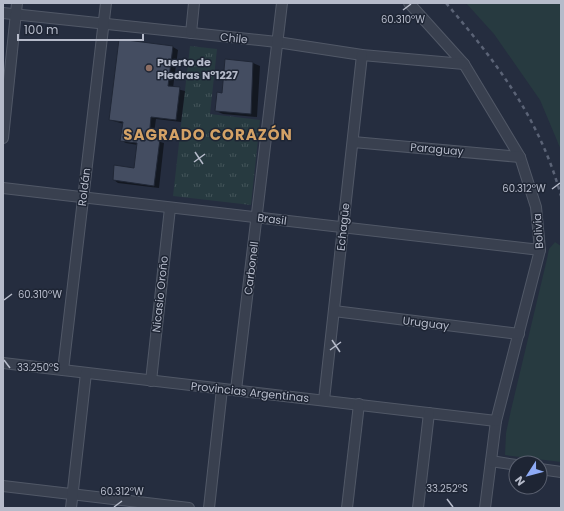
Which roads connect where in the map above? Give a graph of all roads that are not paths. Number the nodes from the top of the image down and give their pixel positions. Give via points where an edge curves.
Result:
1 (17, 3) edge
2 (106, 3) edge
3 (194, 3) edge
4 (282, 3) edge
5 (409, 3) edge
6 (3, 13) edge
7 (16, 15) junction
8 (104, 25) junction
9 (191, 33) junction
10 (277, 42) junction
11 (362, 55) junction
12 (464, 64) junction
13 (5, 105) edge
14 (3, 138) edge
15 (353, 142) junction
16 (520, 157) junction
17 (3, 188) edge
18 (83, 198) junction
19 (170, 208) junction
20 (257, 218) junction
21 (343, 228) junction
22 (540, 250) junction
23 (334, 312) junction
24 (519, 334) junction
25 (3, 363) edge
26 (62, 370) junction
27 (86, 373) junction
28 (150, 381) junction
29 (222, 388) junction
30 (236, 390) junction
31 (324, 400) junction
32 (359, 404) junction
33 (429, 413) junction
34 (496, 421) junction
35 (491, 461) junction
36 (508, 464) edge
37 (548, 470) edge
38 (561, 472) edge
39 (3, 486) edge
40 (72, 494) junction
41 (70, 508) edge
42 (189, 508) edge
43 (209, 508) edge
44 (347, 508) edge
45 (418, 508) edge
46 (485, 508) edge

1 - 7 street
2 - 8 street, Roldán
3 - 9 street
4 - 10 street, Carbonell
5 - 12 street, Bolivia
6 - 7 street, Chile
7 - 8 street, Chile
7 - 13 street
8 - 9 street, Chile
8 - 18 street, Roldán
9 - 10 street, Chile
10 - 11 street, Chile
10 - 20 street, Carbonell
11 - 12 street, Chile
11 - 15 street, Echagüe
12 - 16 street, Bolivia
13 - 14 street
15 - 16 street, Paraguay
15 - 21 street, Echagüe
16 - 22 street, Bolivia via 536,207
17 - 18 street, Brasil
18 - 19 street, Brasil
18 - 26 street, Roldán
19 - 20 street, Brasil
19 - 28 street, Nicasio Oroño
20 - 21 street, Brasil
20 - 30 street, Carbonell
21 - 22 street, Brasil
21 - 23 street, Echagüe
22 - 24 street, Bolivia
23 - 24 street, Uruguay
23 - 31 street, Echagüe
24 - 34 street, Bolivia
25 - 26 street, Provincias Argentinas
26 - 27 street, Provincias Argentinas
27 - 28 street, Provincias Argentinas
27 - 40 street
28 - 29 street, Provincias Argentinas
29 - 30 street, Provincias Argentinas
29 - 43 street
30 - 31 street, Provincias Argentinas
31 - 32 street, Provincias Argentinas
32 - 33 street, Provincias Argentinas
32 - 44 street
33 - 34 street, Provincias Argentinas
33 - 45 street
34 - 35 street
35 - 36 street
35 - 46 street
37 - 38 street
39 - 40 street
40 - 41 street
40 - 42 street

